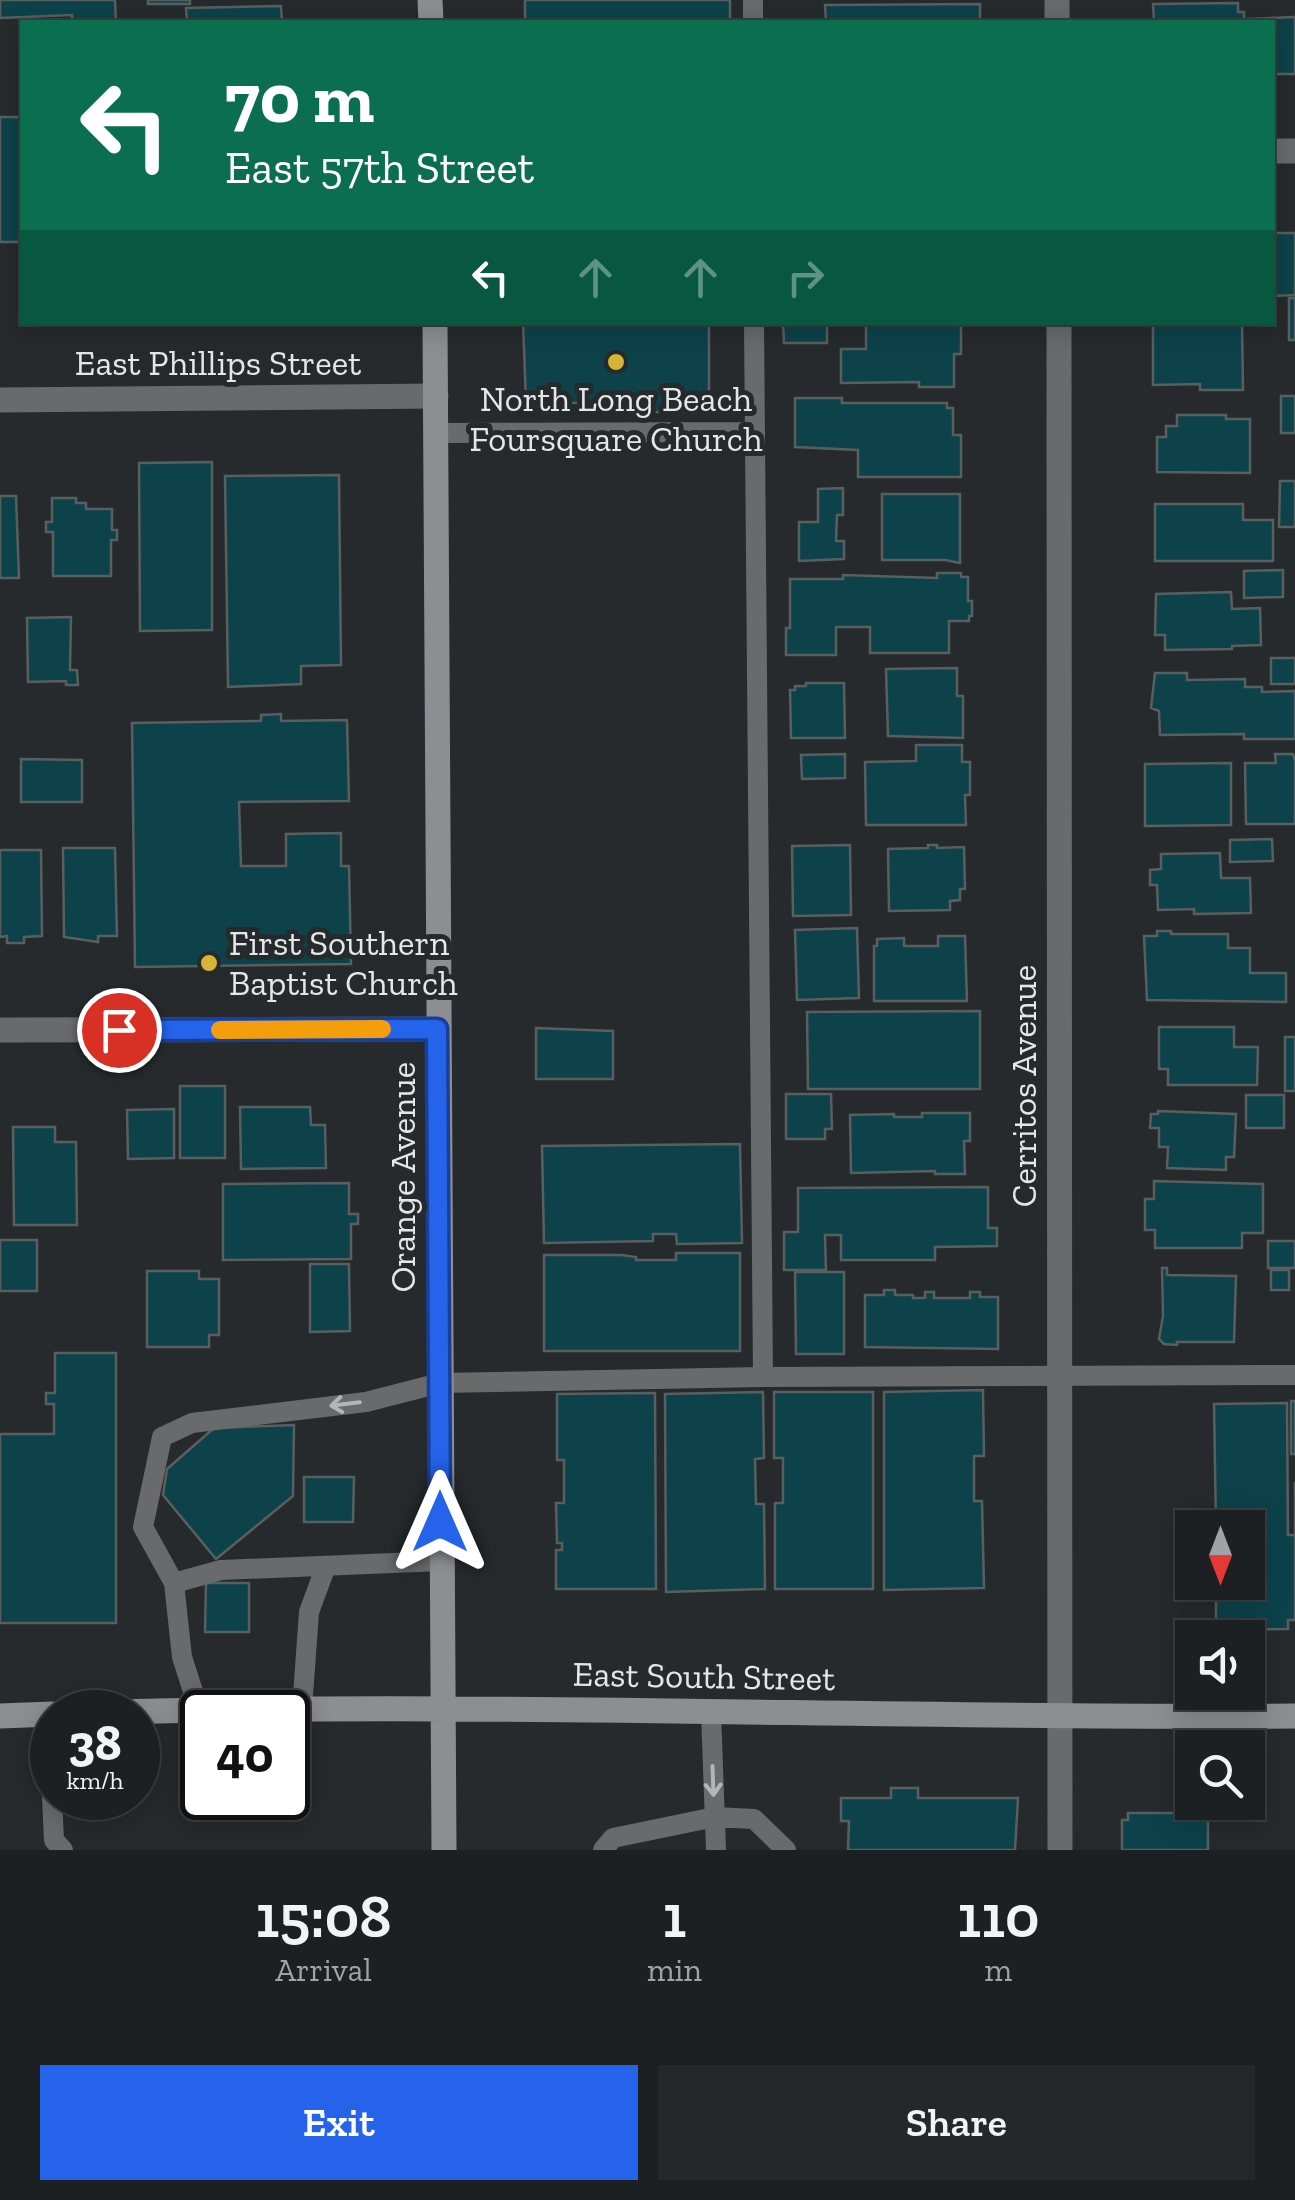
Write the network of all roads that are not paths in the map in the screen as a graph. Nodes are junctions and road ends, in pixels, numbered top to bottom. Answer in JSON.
{"nodes":[{"id":1,"x":435,"y":325,"type":"edge"},
{"id":2,"x":754,"y":325,"type":"edge"},
{"id":3,"x":1059,"y":325,"type":"edge"},
{"id":4,"x":436,"y":396,"type":"junction"},
{"id":5,"x":0,"y":400,"type":"edge"},
{"id":6,"x":754,"y":432,"type":"junction"},
{"id":7,"x":436,"y":434,"type":"junction"},
{"id":8,"x":437,"y":1029,"type":"junction"},
{"id":9,"x":0,"y":1030,"type":"edge"},
{"id":10,"x":1295,"y":1375,"type":"edge"},
{"id":11,"x":1059,"y":1376,"type":"junction"},
{"id":12,"x":763,"y":1377,"type":"junction"},
{"id":13,"x":440,"y":1383,"type":"junction"},
{"id":14,"x":441,"y":1561,"type":"junction"},
{"id":15,"x":326,"y":1566,"type":"junction"},
{"id":16,"x":174,"y":1583,"type":"junction"},
{"id":17,"x":193,"y":1690,"type":"edge"},
{"id":18,"x":303,"y":1690,"type":"edge"},
{"id":19,"x":442,"y":1707,"type":"junction"},
{"id":20,"x":310,"y":1708,"type":"edge"},
{"id":21,"x":711,"y":1712,"type":"junction"},
{"id":22,"x":30,"y":1715,"type":"edge"},
{"id":23,"x":0,"y":1716,"type":"edge"},
{"id":24,"x":1295,"y":1716,"type":"edge"},
{"id":25,"x":1059,"y":1717,"type":"junction"},
{"id":26,"x":715,"y":1817,"type":"junction"},
{"id":27,"x":53,"y":1820,"type":"edge"},
{"id":28,"x":63,"y":1850,"type":"edge"},
{"id":29,"x":444,"y":1850,"type":"edge"},
{"id":30,"x":603,"y":1850,"type":"edge"},
{"id":31,"x":716,"y":1850,"type":"edge"},
{"id":32,"x":786,"y":1850,"type":"edge"},
{"id":33,"x":1060,"y":1850,"type":"edge"}],
"edges":[{"from":1,"to":4,"type":"street","name":"Orange Avenue"},
{"from":2,"to":6,"type":"lane"},
{"from":3,"to":11,"type":"street","name":"Cerritos Avenue"},
{"from":4,"to":5,"type":"street","name":"East Phillips Street"},
{"from":4,"to":7,"type":"street","name":"Orange Avenue"},
{"from":6,"to":7,"type":"lane"},
{"from":6,"to":12,"type":"lane"},
{"from":7,"to":8,"type":"street","name":"Orange Avenue"},
{"from":8,"to":9,"type":"street"},
{"from":8,"to":13,"type":"street","name":"Orange Avenue"},
{"from":10,"to":11,"type":"lane"},
{"from":11,"to":12,"type":"lane"},
{"from":11,"to":25,"type":"street","name":"Cerritos Avenue"},
{"from":12,"to":13,"type":"lane"},
{"from":13,"to":14,"type":"street","name":"Orange Avenue"},
{"from":13,"to":16,"type":"lane","one_way":true},
{"from":14,"to":15,"type":"lane"},
{"from":14,"to":19,"type":"street","name":"Orange Avenue"},
{"from":15,"to":16,"type":"lane"},
{"from":15,"to":18,"type":"lane"},
{"from":16,"to":17,"type":"lane"},
{"from":19,"to":20,"type":"street","name":"East South Street"},
{"from":19,"to":21,"type":"street","name":"East South Street"},
{"from":19,"to":29,"type":"street","name":"Orange Avenue"},
{"from":21,"to":25,"type":"street","name":"East South Street"},
{"from":21,"to":26,"type":"lane","one_way":true},
{"from":22,"to":23,"type":"street"},
{"from":24,"to":25,"type":"street","name":"East South Street"},
{"from":25,"to":33,"type":"street","name":"Cerritos Avenue"},
{"from":26,"to":30,"type":"lane"},
{"from":26,"to":31,"type":"lane"},
{"from":26,"to":32,"type":"lane"},
{"from":27,"to":28,"type":"lane"}]}
